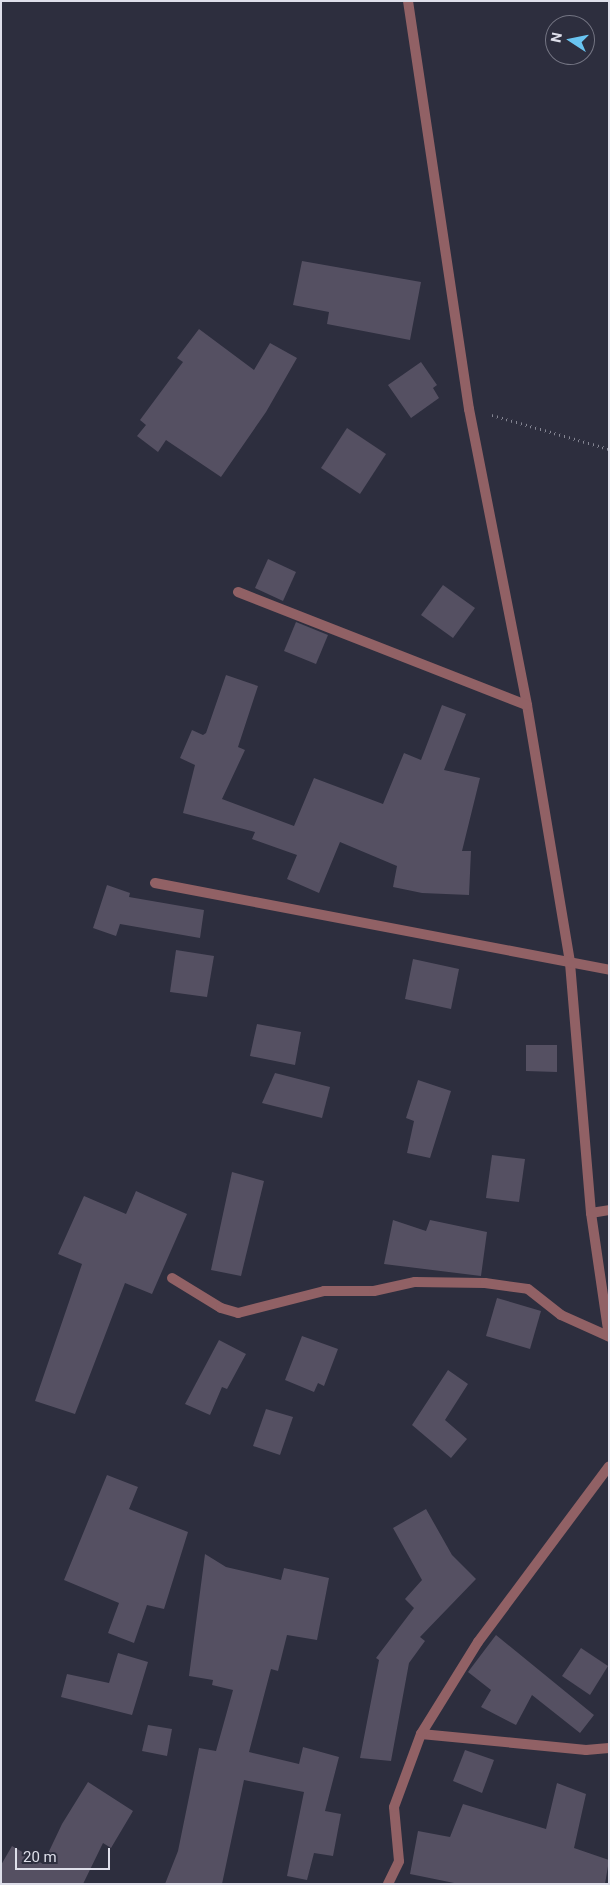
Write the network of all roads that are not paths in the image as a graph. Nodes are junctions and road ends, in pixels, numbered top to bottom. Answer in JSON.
{"nodes":[{"id":1,"x":408,"y":1,"type":"edge"},
{"id":2,"x":238,"y":592,"type":"dead end"},
{"id":3,"x":527,"y":705,"type":"junction"},
{"id":4,"x":155,"y":882,"type":"dead end"},
{"id":5,"x":570,"y":963,"type":"junction"},
{"id":6,"x":609,"y":970,"type":"edge"},
{"id":7,"x":609,"y":1210,"type":"edge"},
{"id":8,"x":591,"y":1213,"type":"junction"},
{"id":9,"x":172,"y":1278,"type":"dead end"},
{"id":10,"x":606,"y":1302,"type":"edge"},
{"id":11,"x":609,"y":1336,"type":"edge"},
{"id":12,"x":609,"y":1466,"type":"edge"},
{"id":13,"x":421,"y":1734,"type":"junction"},
{"id":14,"x":609,"y":1748,"type":"edge"},
{"id":15,"x":388,"y":1884,"type":"edge"}],
"edges":[{"from":1,"to":3,"type":"street"},
{"from":2,"to":3,"type":"street"},
{"from":3,"to":5,"type":"street"},
{"from":4,"to":5,"type":"street"},
{"from":5,"to":6,"type":"street"},
{"from":5,"to":8,"type":"street"},
{"from":7,"to":8,"type":"street"},
{"from":8,"to":10,"type":"street"},
{"from":9,"to":11,"type":"street"},
{"from":10,"to":11,"type":"street"},
{"from":12,"to":13,"type":"street"},
{"from":13,"to":14,"type":"street"},
{"from":13,"to":15,"type":"street"}]}
